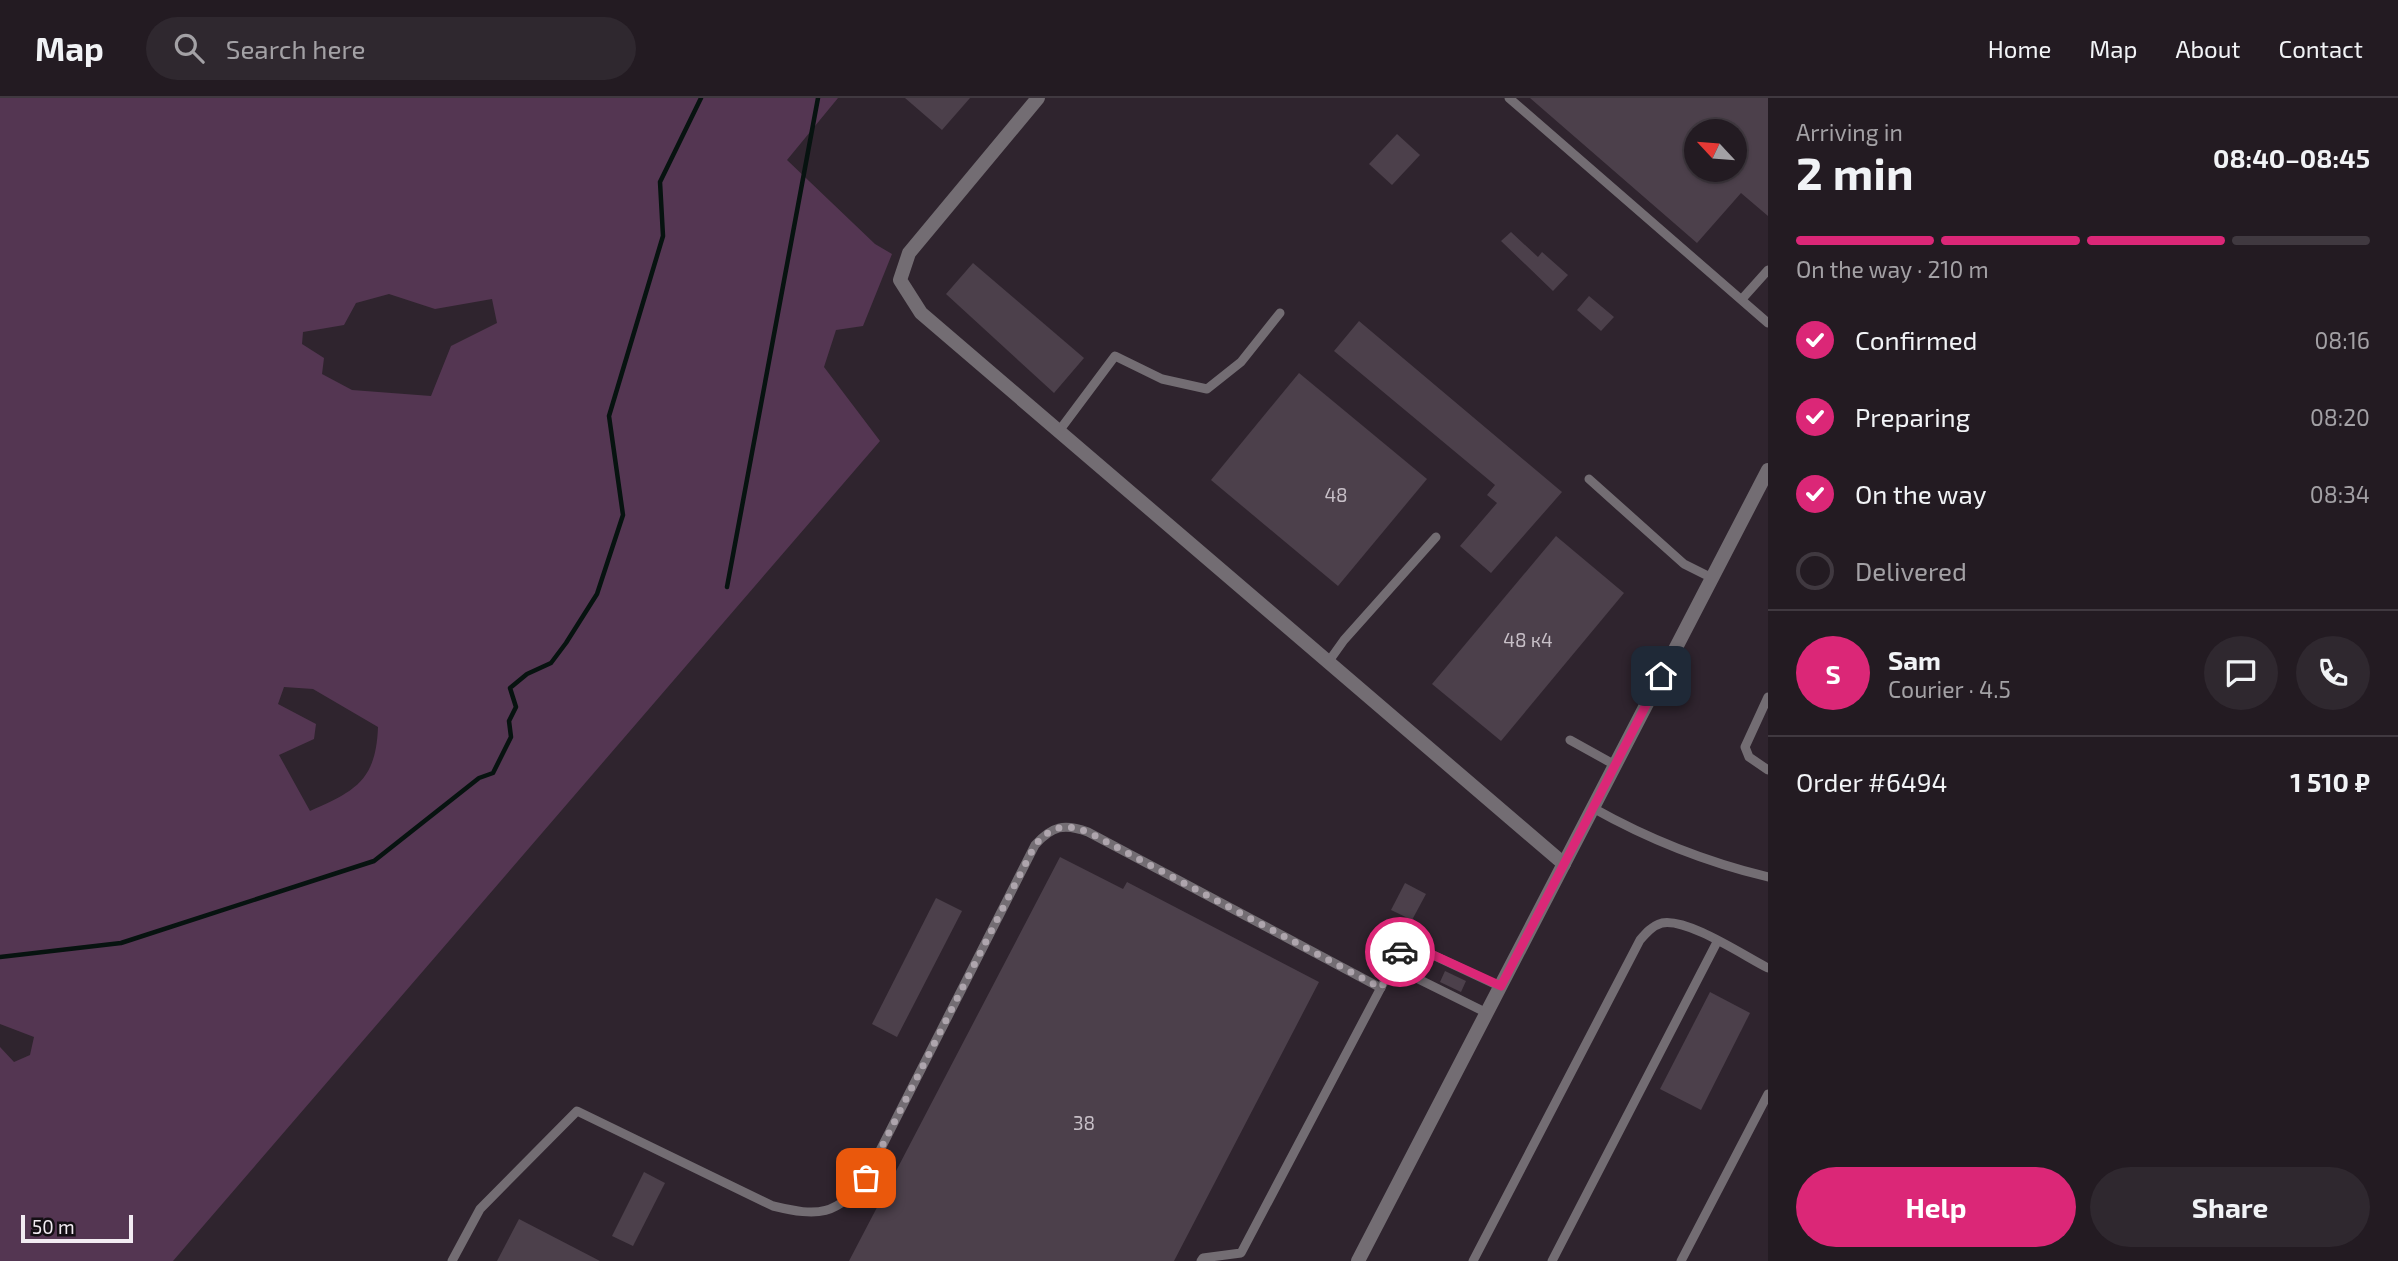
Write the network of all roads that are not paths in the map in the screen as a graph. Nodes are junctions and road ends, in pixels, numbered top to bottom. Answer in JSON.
{"nodes":[{"id":1,"x":1038,"y":98,"type":"edge"},
{"id":2,"x":1509,"y":98,"type":"edge"},
{"id":3,"x":1768,"y":270,"type":"edge"},
{"id":4,"x":1742,"y":299,"type":"junction"},
{"id":5,"x":1280,"y":313,"type":"dead end"},
{"id":6,"x":1768,"y":323,"type":"edge"},
{"id":7,"x":1059,"y":431,"type":"junction"},
{"id":8,"x":1768,"y":470,"type":"edge"},
{"id":9,"x":1589,"y":479,"type":"dead end"},
{"id":10,"x":1436,"y":537,"type":"dead end"},
{"id":11,"x":1712,"y":578,"type":"junction"},
{"id":12,"x":1329,"y":662,"type":"junction"},
{"id":13,"x":1768,"y":697,"type":"edge"},
{"id":14,"x":1570,"y":740,"type":"dead end"},
{"id":15,"x":1615,"y":765,"type":"junction"},
{"id":16,"x":1768,"y":770,"type":"edge"},
{"id":17,"x":1593,"y":808,"type":"junction"},
{"id":18,"x":1564,"y":864,"type":"junction"},
{"id":19,"x":1768,"y":877,"type":"edge"},
{"id":20,"x":1717,"y":942,"type":"junction"},
{"id":21,"x":1392,"y":966,"type":"junction"},
{"id":22,"x":1768,"y":968,"type":"edge"},
{"id":23,"x":1501,"y":986,"type":"junction"},
{"id":24,"x":1381,"y":988,"type":"junction"},
{"id":25,"x":1487,"y":1013,"type":"junction"},
{"id":26,"x":1768,"y":1094,"type":"edge"},
{"id":27,"x":452,"y":1261,"type":"edge"},
{"id":28,"x":1201,"y":1261,"type":"edge"},
{"id":29,"x":1358,"y":1261,"type":"edge"},
{"id":30,"x":1473,"y":1261,"type":"edge"},
{"id":31,"x":1552,"y":1261,"type":"edge"},
{"id":32,"x":1681,"y":1261,"type":"edge"}],
"edges":[{"from":1,"to":7,"type":"street"},
{"from":2,"to":4,"type":"lane"},
{"from":3,"to":4,"type":"lane"},
{"from":4,"to":6,"type":"lane"},
{"from":5,"to":7,"type":"lane"},
{"from":7,"to":12,"type":"street"},
{"from":8,"to":11,"type":"street"},
{"from":9,"to":11,"type":"lane"},
{"from":10,"to":12,"type":"lane"},
{"from":11,"to":15,"type":"street"},
{"from":12,"to":18,"type":"street"},
{"from":13,"to":16,"type":"lane"},
{"from":14,"to":15,"type":"lane"},
{"from":15,"to":17,"type":"street"},
{"from":17,"to":18,"type":"street"},
{"from":17,"to":19,"type":"lane"},
{"from":18,"to":23,"type":"street"},
{"from":20,"to":22,"type":"lane"},
{"from":20,"to":30,"type":"lane"},
{"from":20,"to":31,"type":"lane"},
{"from":21,"to":23,"type":"lane"},
{"from":21,"to":24,"type":"lane"},
{"from":21,"to":25,"type":"lane"},
{"from":23,"to":25,"type":"street"},
{"from":24,"to":27,"type":"lane"},
{"from":24,"to":28,"type":"lane"},
{"from":25,"to":29,"type":"street"},
{"from":26,"to":32,"type":"lane"}]}
